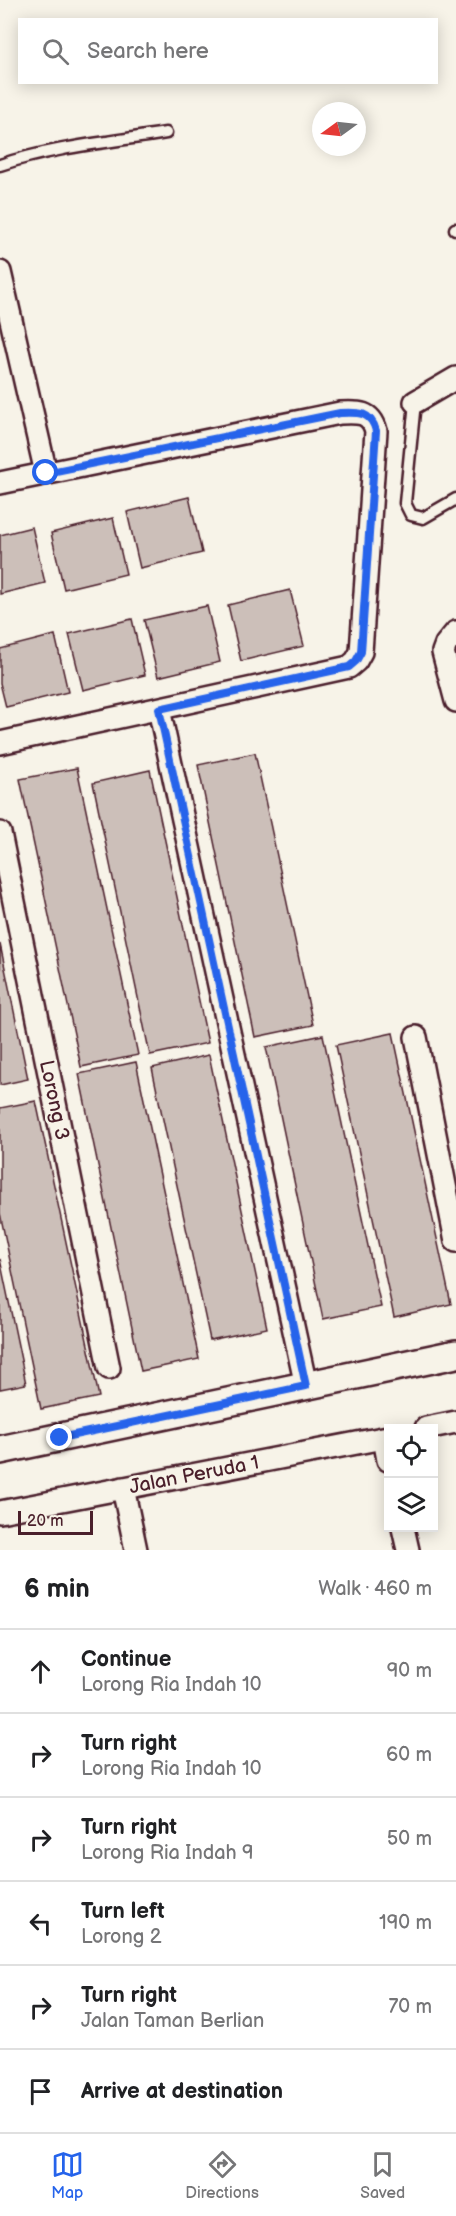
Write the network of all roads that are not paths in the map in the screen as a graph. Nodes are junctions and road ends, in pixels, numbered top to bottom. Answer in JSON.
{"nodes":[{"id":1,"x":166,"y":133,"type":"dead end"},
{"id":2,"x":0,"y":165,"type":"edge"},
{"id":3,"x":0,"y":272,"type":"edge"},
{"id":4,"x":456,"y":378,"type":"edge"},
{"id":5,"x":415,"y":402,"type":"joint"},
{"id":6,"x":46,"y":473,"type":"junction"},
{"id":7,"x":0,"y":483,"type":"edge"},
{"id":8,"x":456,"y":499,"type":"edge"},
{"id":9,"x":456,"y":632,"type":"edge"},
{"id":10,"x":456,"y":701,"type":"edge"},
{"id":11,"x":159,"y":709,"type":"junction"},
{"id":12,"x":0,"y":743,"type":"edge"},
{"id":13,"x":0,"y":833,"type":"edge"},
{"id":14,"x":416,"y":1037,"type":"dead end"},
{"id":15,"x":456,"y":1241,"type":"edge"},
{"id":16,"x":456,"y":1354,"type":"edge"},
{"id":17,"x":109,"y":1368,"type":"dead end"},
{"id":18,"x":306,"y":1386,"type":"junction"},
{"id":19,"x":456,"y":1422,"type":"edge"},
{"id":20,"x":438,"y":1426,"type":"edge"},
{"id":21,"x":384,"y":1437,"type":"edge"},
{"id":22,"x":0,"y":1450,"type":"edge"},
{"id":23,"x":123,"y":1488,"type":"junction"},
{"id":24,"x":0,"y":1512,"type":"edge"},
{"id":25,"x":404,"y":1532,"type":"edge"},
{"id":26,"x":136,"y":1550,"type":"edge"},
{"id":27,"x":408,"y":1550,"type":"edge"}],
"edges":[{"from":1,"to":2,"type":"lane"},
{"from":3,"to":6,"type":"street"},
{"from":4,"to":5,"type":"street"},
{"from":5,"to":8,"type":"lane"},
{"from":6,"to":7,"type":"street"},
{"from":6,"to":11,"type":"street"},
{"from":9,"to":10,"type":"street"},
{"from":11,"to":12,"type":"street"},
{"from":11,"to":18,"type":"street"},
{"from":13,"to":17,"type":"street","name":"Lorong 3"},
{"from":14,"to":15,"type":"street"},
{"from":16,"to":18,"type":"street"},
{"from":18,"to":22,"type":"street"},
{"from":19,"to":20,"type":"street"},
{"from":21,"to":23,"type":"street","name":"Jalan Peruda 1"},
{"from":23,"to":24,"type":"street","name":"Jalan Peruda 1"},
{"from":23,"to":26,"type":"street"},
{"from":25,"to":27,"type":"street"}]}
